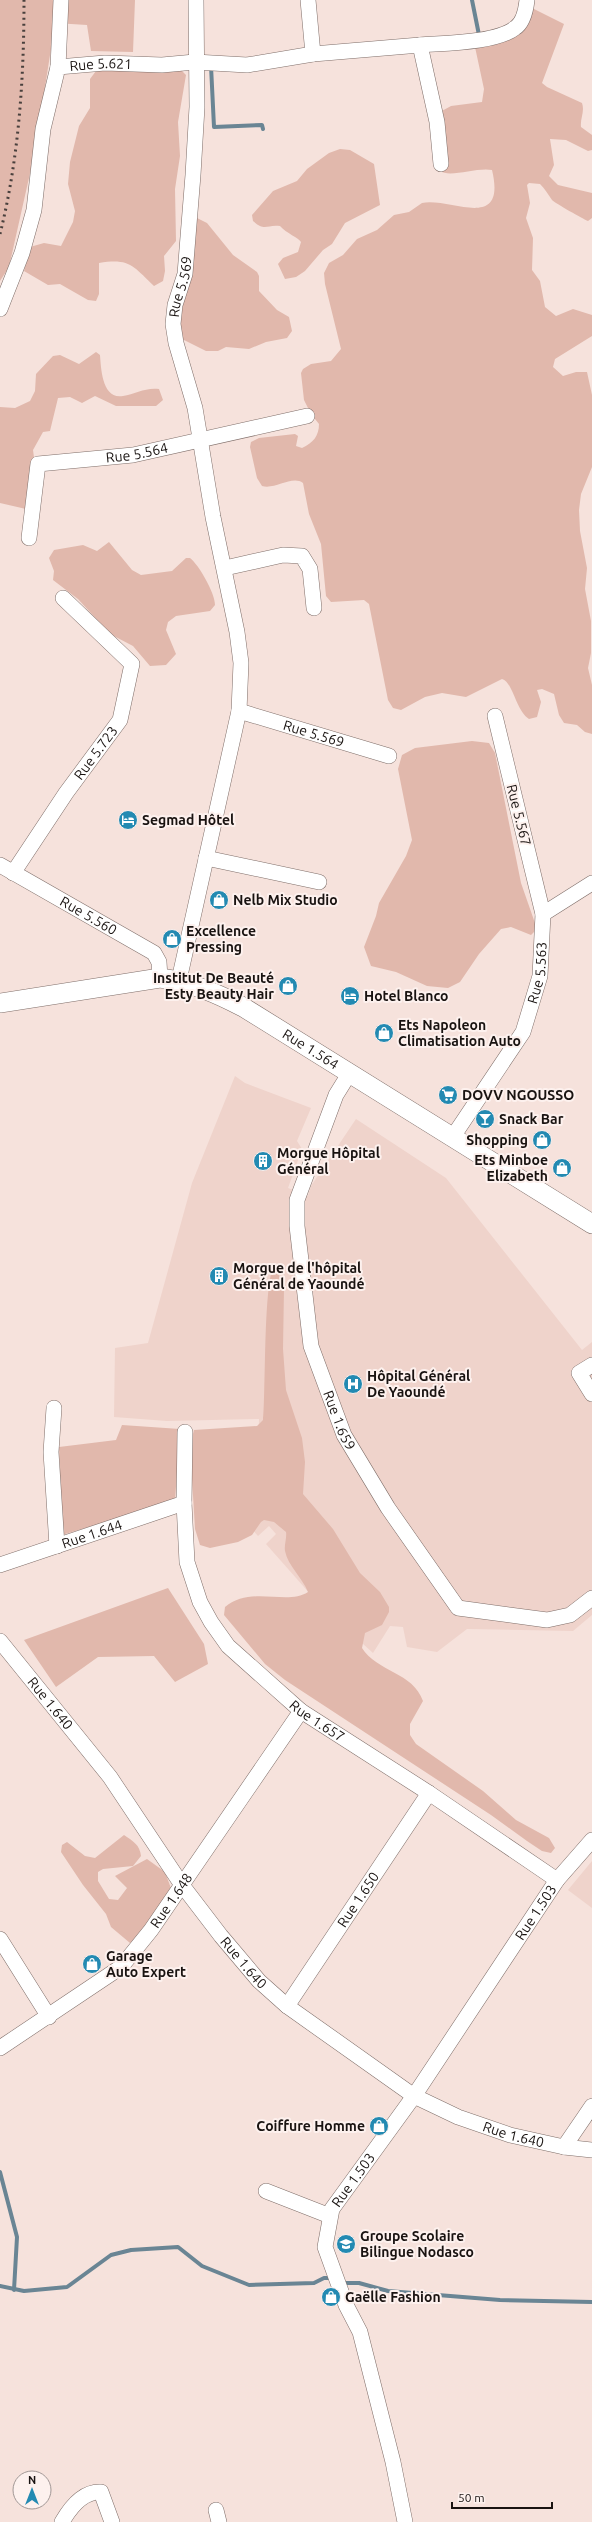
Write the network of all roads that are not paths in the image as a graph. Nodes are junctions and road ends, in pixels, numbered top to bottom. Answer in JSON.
{"nodes":[{"id":1,"x":61,"y":0,"type":"edge"},
{"id":2,"x":196,"y":0,"type":"edge"},
{"id":3,"x":308,"y":0,"type":"edge"},
{"id":4,"x":527,"y":0,"type":"edge"},
{"id":5,"x":420,"y":45,"type":"junction"},
{"id":6,"x":313,"y":54,"type":"junction"},
{"id":7,"x":195,"y":62,"type":"junction"},
{"id":8,"x":58,"y":67,"type":"junction"},
{"id":9,"x":441,"y":164,"type":"dead end"},
{"id":10,"x":0,"y":309,"type":"edge"},
{"id":11,"x":306,"y":416,"type":"dead end"},
{"id":12,"x":200,"y":441,"type":"junction"},
{"id":13,"x":28,"y":538,"type":"dead end"},
{"id":14,"x":225,"y":568,"type":"junction"},
{"id":15,"x":63,"y":598,"type":"dead end"},
{"id":16,"x":314,"y":608,"type":"dead end"},
{"id":17,"x":239,"y":711,"type":"junction"},
{"id":18,"x":495,"y":716,"type":"dead end"},
{"id":19,"x":389,"y":756,"type":"dead end"},
{"id":20,"x":206,"y":858,"type":"junction"},
{"id":21,"x":0,"y":865,"type":"edge"},
{"id":22,"x":13,"y":873,"type":"junction"},
{"id":23,"x":319,"y":882,"type":"dead end"},
{"id":24,"x":592,"y":883,"type":"edge"},
{"id":25,"x":544,"y":914,"type":"junction"},
{"id":26,"x":160,"y":978,"type":"junction"},
{"id":27,"x":179,"y":980,"type":"junction"},
{"id":28,"x":0,"y":1003,"type":"edge"},
{"id":29,"x":349,"y":1074,"type":"junction"},
{"id":30,"x":452,"y":1138,"type":"junction"},
{"id":31,"x":592,"y":1224,"type":"edge"},
{"id":32,"x":592,"y":1365,"type":"edge"},
{"id":33,"x":592,"y":1394,"type":"edge"},
{"id":34,"x":54,"y":1408,"type":"dead end"},
{"id":35,"x":185,"y":1432,"type":"dead end"},
{"id":36,"x":184,"y":1503,"type":"junction"},
{"id":37,"x":57,"y":1546,"type":"junction"},
{"id":38,"x":0,"y":1565,"type":"edge"},
{"id":39,"x":592,"y":1598,"type":"edge"},
{"id":40,"x":0,"y":1641,"type":"edge"},
{"id":41,"x":301,"y":1711,"type":"junction"},
{"id":42,"x":429,"y":1793,"type":"junction"},
{"id":43,"x":592,"y":1840,"type":"edge"},
{"id":44,"x":557,"y":1880,"type":"junction"},
{"id":45,"x":182,"y":1885,"type":"junction"},
{"id":46,"x":0,"y":1939,"type":"edge"},
{"id":47,"x":287,"y":2006,"type":"junction"},
{"id":48,"x":49,"y":2017,"type":"junction"},
{"id":49,"x":0,"y":2048,"type":"edge"},
{"id":50,"x":414,"y":2096,"type":"junction"},
{"id":51,"x":592,"y":2106,"type":"edge"},
{"id":52,"x":564,"y":2147,"type":"junction"},
{"id":53,"x":592,"y":2150,"type":"edge"},
{"id":54,"x":266,"y":2191,"type":"dead end"},
{"id":55,"x":330,"y":2216,"type":"junction"},
{"id":56,"x":62,"y":2522,"type":"edge"},
{"id":57,"x":112,"y":2522,"type":"edge"},
{"id":58,"x":405,"y":2522,"type":"edge"}],
"edges":[{"from":1,"to":8,"type":"street"},
{"from":2,"to":7,"type":"street","name":"Rue 5.569"},
{"from":3,"to":6,"type":"street"},
{"from":4,"to":5,"type":"street"},
{"from":5,"to":6,"type":"street"},
{"from":5,"to":9,"type":"street"},
{"from":6,"to":7,"type":"street","name":"Rue 5.621"},
{"from":7,"to":8,"type":"street","name":"Rue 5.621"},
{"from":7,"to":12,"type":"street","name":"Rue 5.569"},
{"from":8,"to":10,"type":"street","name":"Rue 5.621"},
{"from":11,"to":12,"type":"street","name":"Rue 5.564"},
{"from":12,"to":13,"type":"street","name":"Rue 5.564"},
{"from":12,"to":14,"type":"street","name":"Rue 5.569"},
{"from":14,"to":16,"type":"street"},
{"from":14,"to":17,"type":"street","name":"Rue 5.569"},
{"from":15,"to":22,"type":"street","name":"Rue 5.723"},
{"from":17,"to":19,"type":"street","name":"Rue 5.569"},
{"from":17,"to":20,"type":"street","name":"Rue 5.569"},
{"from":18,"to":25,"type":"street","name":"Rue 5.567"},
{"from":20,"to":23,"type":"street"},
{"from":20,"to":27,"type":"street","name":"Rue 5.569"},
{"from":21,"to":22,"type":"street","name":"Rue 5.560"},
{"from":22,"to":26,"type":"street","name":"Rue 5.560"},
{"from":24,"to":25,"type":"street"},
{"from":25,"to":30,"type":"street","name":"Rue 5.563"},
{"from":26,"to":27,"type":"main road","name":"Rue 1.564"},
{"from":26,"to":28,"type":"main road","name":"Rue 1.564"},
{"from":27,"to":29,"type":"main road","name":"Rue 1.564"},
{"from":29,"to":30,"type":"main road","name":"Rue 1.564"},
{"from":29,"to":39,"type":"street","name":"Rue 1.659"},
{"from":30,"to":31,"type":"main road","name":"Rue 1.564"},
{"from":32,"to":33,"type":"street"},
{"from":34,"to":37,"type":"street"},
{"from":35,"to":36,"type":"street","name":"Rue 1.657"},
{"from":36,"to":37,"type":"street","name":"Rue 1.644"},
{"from":36,"to":41,"type":"street","name":"Rue 1.657"},
{"from":37,"to":38,"type":"street","name":"Rue 1.644"},
{"from":40,"to":45,"type":"street","name":"Rue 1.640"},
{"from":41,"to":42,"type":"street","name":"Rue 1.657"},
{"from":41,"to":45,"type":"street","name":"Rue 1.648"},
{"from":42,"to":44,"type":"street","name":"Rue 1.657"},
{"from":42,"to":47,"type":"street","name":"Rue 1.650"},
{"from":43,"to":44,"type":"street"},
{"from":44,"to":50,"type":"street","name":"Rue 1.503"},
{"from":45,"to":47,"type":"street","name":"Rue 1.640"},
{"from":45,"to":48,"type":"street","name":"Rue 1.648"},
{"from":46,"to":48,"type":"street"},
{"from":47,"to":50,"type":"street","name":"Rue 1.640"},
{"from":48,"to":49,"type":"street","name":"Rue 1.648"},
{"from":50,"to":52,"type":"street","name":"Rue 1.640"},
{"from":50,"to":55,"type":"street","name":"Rue 1.503"},
{"from":51,"to":52,"type":"street"},
{"from":52,"to":53,"type":"street","name":"Rue 1.640"},
{"from":54,"to":55,"type":"street"},
{"from":55,"to":58,"type":"street","name":"Rue 1.503"},
{"from":56,"to":57,"type":"street"}]}
